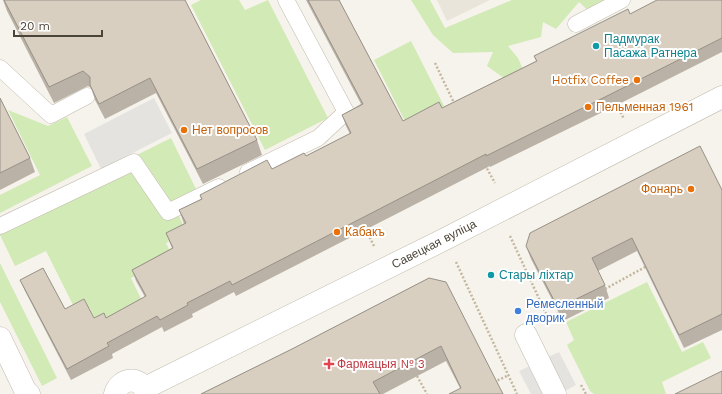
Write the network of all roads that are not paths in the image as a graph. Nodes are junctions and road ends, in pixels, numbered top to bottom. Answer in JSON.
{"nodes":[{"id":1,"x":286,"y":0,"type":"edge"},
{"id":2,"x":622,"y":0,"type":"edge"},
{"id":3,"x":576,"y":24,"type":"dead end"},
{"id":4,"x":0,"y":68,"type":"edge"},
{"id":5,"x":87,"y":96,"type":"dead end"},
{"id":6,"x":722,"y":97,"type":"edge"},
{"id":7,"x":0,"y":226,"type":"edge"},
{"id":8,"x":526,"y":335,"type":"dead end"},
{"id":9,"x":0,"y":338,"type":"edge"},
{"id":10,"x":145,"y":391,"type":"edge"},
{"id":11,"x":29,"y":394,"type":"edge"},
{"id":12,"x":115,"y":394,"type":"edge"},
{"id":13,"x":555,"y":394,"type":"edge"}],
"edges":[{"from":1,"to":7,"type":"lane"},
{"from":2,"to":3,"type":"lane"},
{"from":4,"to":5,"type":"lane"},
{"from":6,"to":10,"type":"street","name":"Савецкая вуліца"},
{"from":8,"to":13,"type":"street"},
{"from":9,"to":11,"type":"street"},
{"from":10,"to":12,"type":"street","name":"Савецкая вуліца"}]}
